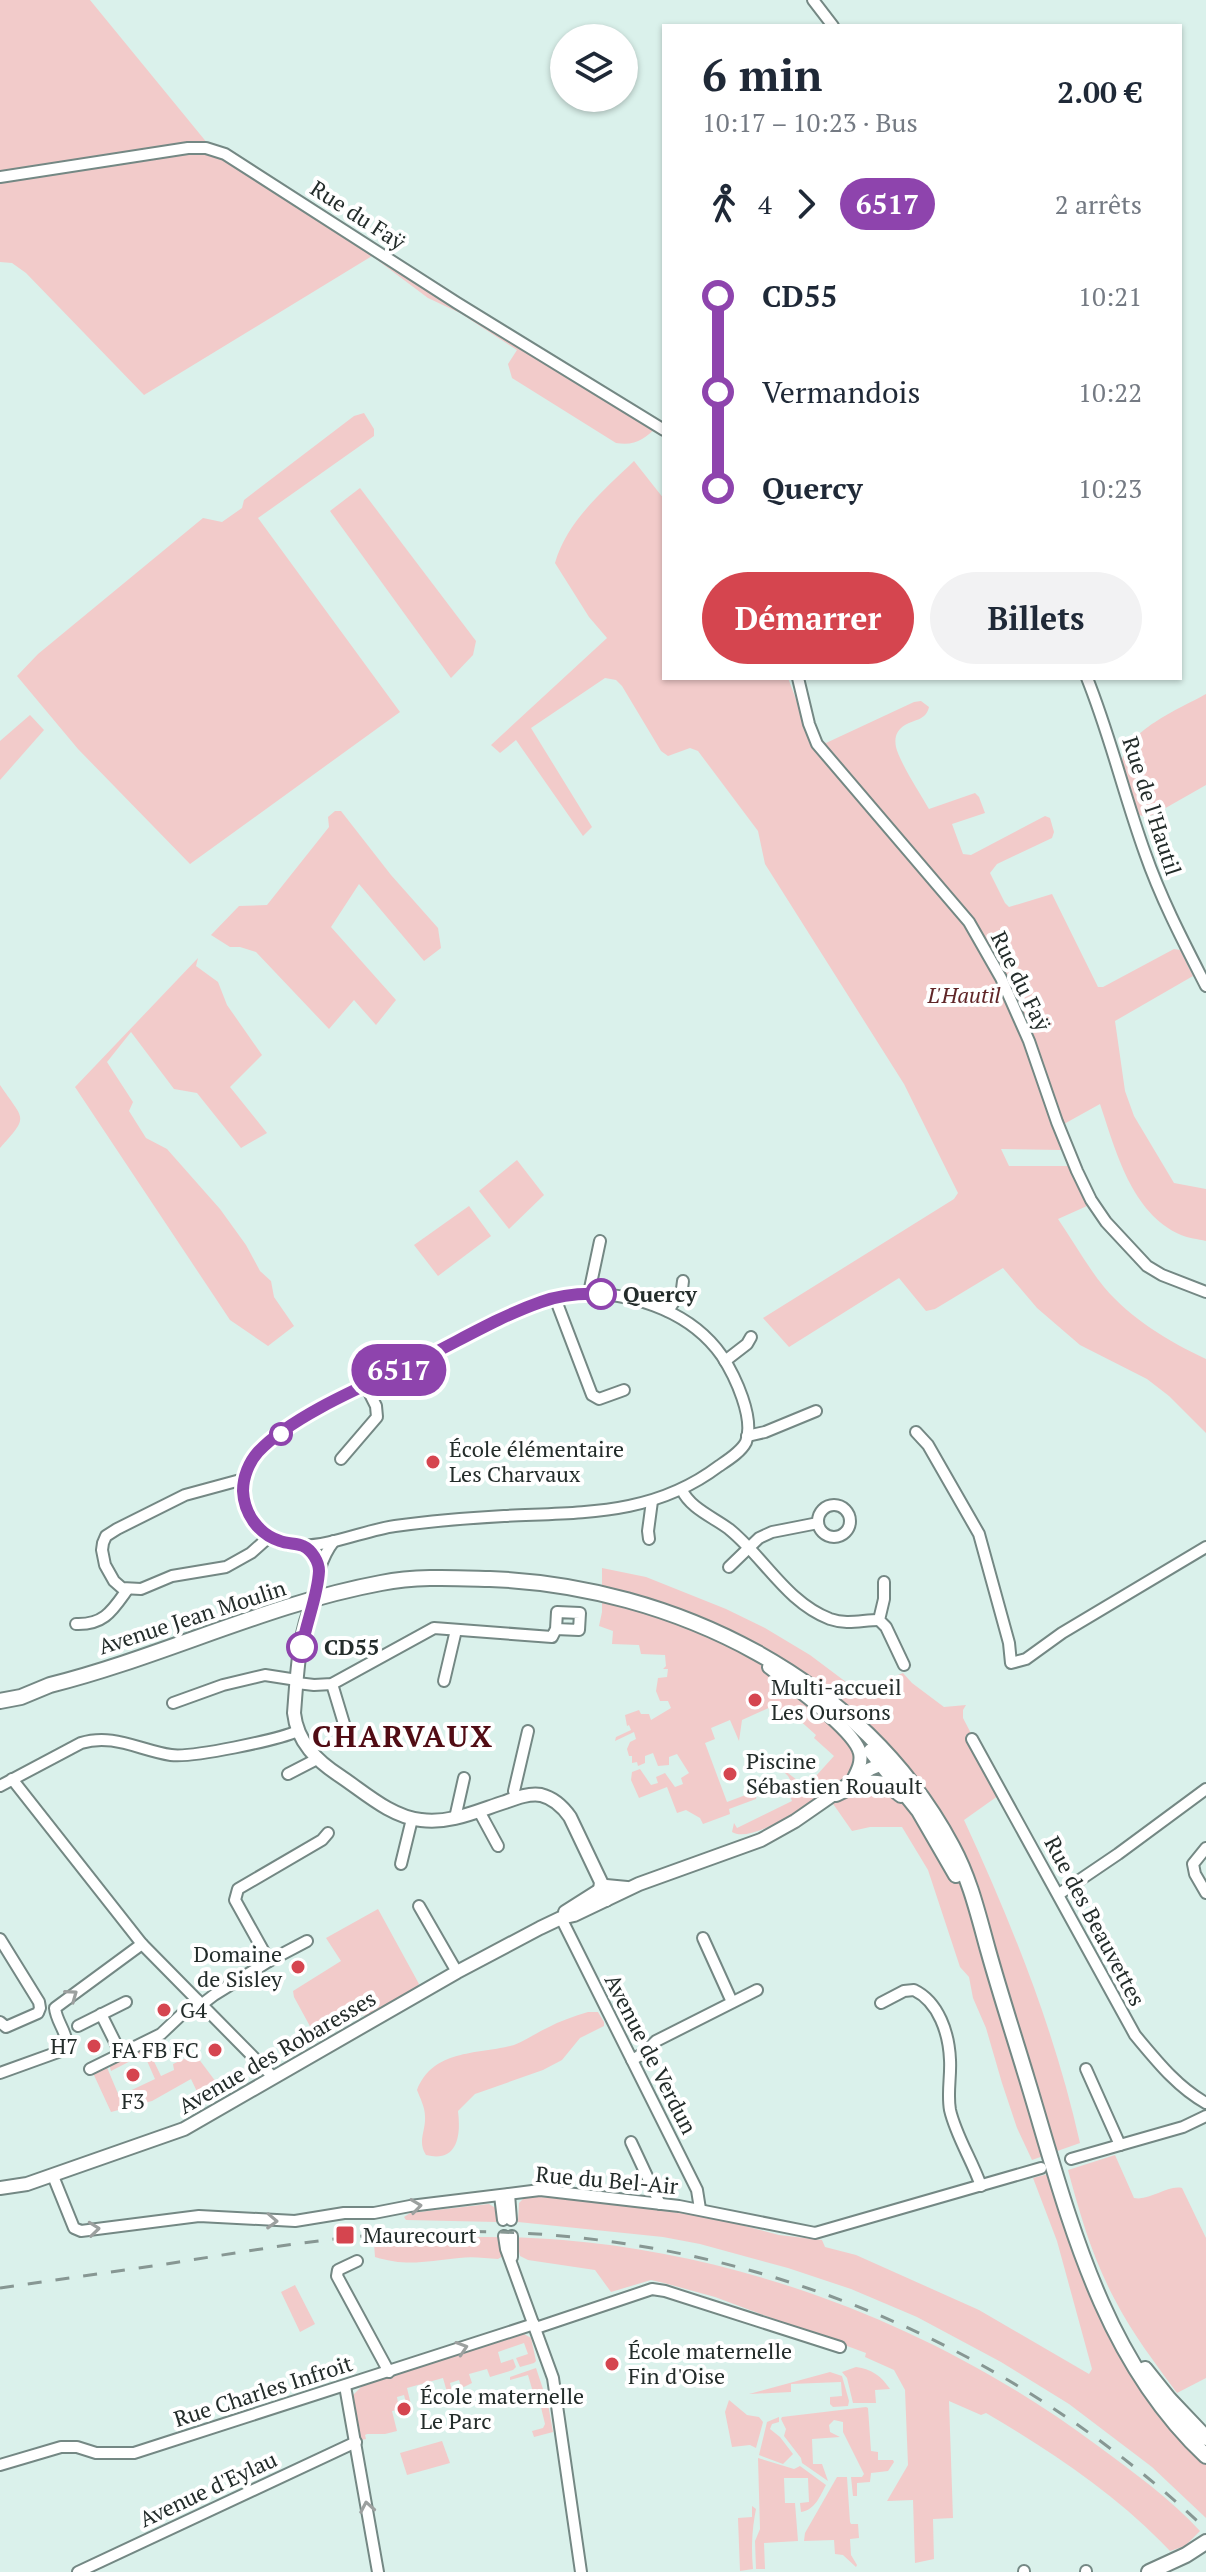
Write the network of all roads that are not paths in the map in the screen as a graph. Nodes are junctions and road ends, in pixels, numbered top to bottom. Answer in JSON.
{"nodes":[{"id":1,"x":813,"y":0,"type":"edge"},
{"id":2,"x":831,"y":24,"type":"edge"},
{"id":3,"x":0,"y":177,"type":"edge"},
{"id":4,"x":662,"y":429,"type":"edge"},
{"id":5,"x":798,"y":680,"type":"edge"},
{"id":6,"x":1088,"y":680,"type":"edge"},
{"id":7,"x":1206,"y":986,"type":"edge"},
{"id":8,"x":600,"y":1241,"type":"dead end"},
{"id":9,"x":683,"y":1281,"type":"dead end"},
{"id":10,"x":1206,"y":1292,"type":"edge"},
{"id":11,"x":589,"y":1293,"type":"junction"},
{"id":12,"x":555,"y":1298,"type":"junction"},
{"id":13,"x":668,"y":1311,"type":"junction"},
{"id":14,"x":751,"y":1337,"type":"dead end"},
{"id":15,"x":725,"y":1361,"type":"junction"},
{"id":16,"x":366,"y":1386,"type":"junction"},
{"id":17,"x":624,"y":1390,"type":"dead end"},
{"id":18,"x":816,"y":1411,"type":"dead end"},
{"id":19,"x":916,"y":1432,"type":"dead end"},
{"id":20,"x":747,"y":1436,"type":"junction"},
{"id":21,"x":341,"y":1459,"type":"dead end"},
{"id":22,"x":244,"y":1479,"type":"junction"},
{"id":23,"x":682,"y":1490,"type":"junction"},
{"id":24,"x":652,"y":1501,"type":"junction"},
{"id":25,"x":818,"y":1523,"type":"dead end"},
{"id":26,"x":269,"y":1537,"type":"junction"},
{"id":27,"x":649,"y":1539,"type":"dead end"},
{"id":28,"x":748,"y":1546,"type":"junction"},
{"id":29,"x":1206,"y":1547,"type":"edge"},
{"id":30,"x":319,"y":1552,"type":"junction"},
{"id":31,"x":729,"y":1567,"type":"dead end"},
{"id":32,"x":486,"y":1579,"type":"junction"},
{"id":33,"x":884,"y":1582,"type":"dead end"},
{"id":34,"x":127,"y":1590,"type":"junction"},
{"id":35,"x":311,"y":1606,"type":"junction"},
{"id":36,"x":879,"y":1620,"type":"junction"},
{"id":37,"x":76,"y":1624,"type":"dead end"},
{"id":38,"x":556,"y":1629,"type":"dead end"},
{"id":39,"x":456,"y":1630,"type":"junction"},
{"id":40,"x":715,"y":1632,"type":"junction"},
{"id":41,"x":904,"y":1665,"type":"dead end"},
{"id":42,"x":769,"y":1667,"type":"junction"},
{"id":43,"x":297,"y":1681,"type":"junction"},
{"id":44,"x":444,"y":1681,"type":"dead end"},
{"id":45,"x":332,"y":1684,"type":"junction"},
{"id":46,"x":0,"y":1701,"type":"edge"},
{"id":47,"x":173,"y":1703,"type":"dead end"},
{"id":48,"x":0,"y":1710,"type":"edge"},
{"id":49,"x":345,"y":1727,"type":"dead end"},
{"id":50,"x":298,"y":1731,"type":"junction"},
{"id":51,"x":528,"y":1731,"type":"dead end"},
{"id":52,"x":972,"y":1739,"type":"dead end"},
{"id":53,"x":317,"y":1759,"type":"junction"},
{"id":54,"x":881,"y":1763,"type":"junction"},
{"id":55,"x":288,"y":1774,"type":"dead end"},
{"id":56,"x":464,"y":1778,"type":"dead end"},
{"id":57,"x":12,"y":1779,"type":"junction"},
{"id":58,"x":851,"y":1781,"type":"junction"},
{"id":59,"x":0,"y":1786,"type":"edge"},
{"id":60,"x":1206,"y":1789,"type":"edge"},
{"id":61,"x":836,"y":1794,"type":"junction"},
{"id":62,"x":516,"y":1798,"type":"junction"},
{"id":63,"x":479,"y":1811,"type":"junction"},
{"id":64,"x":455,"y":1818,"type":"junction"},
{"id":65,"x":412,"y":1819,"type":"junction"},
{"id":66,"x":940,"y":1826,"type":"junction"},
{"id":67,"x":328,"y":1833,"type":"dead end"},
{"id":68,"x":498,"y":1846,"type":"dead end"},
{"id":69,"x":1206,"y":1848,"type":"edge"},
{"id":70,"x":401,"y":1864,"type":"dead end"},
{"id":71,"x":605,"y":1891,"type":"junction"},
{"id":72,"x":1206,"y":1893,"type":"edge"},
{"id":73,"x":1059,"y":1894,"type":"junction"},
{"id":74,"x":968,"y":1900,"type":"junction"},
{"id":75,"x":419,"y":1906,"type":"dead end"},
{"id":76,"x":561,"y":1918,"type":"junction"},
{"id":77,"x":703,"y":1938,"type":"dead end"},
{"id":78,"x":0,"y":1939,"type":"edge"},
{"id":79,"x":307,"y":1941,"type":"dead end"},
{"id":80,"x":142,"y":1944,"type":"junction"},
{"id":81,"x":987,"y":1948,"type":"junction"},
{"id":82,"x":269,"y":1961,"type":"junction"},
{"id":83,"x":457,"y":1972,"type":"junction"},
{"id":84,"x":757,"y":1990,"type":"dead end"},
{"id":85,"x":126,"y":2002,"type":"dead end"},
{"id":86,"x":199,"y":2002,"type":"junction"},
{"id":87,"x":732,"y":2002,"type":"junction"},
{"id":88,"x":881,"y":2003,"type":"dead end"},
{"id":89,"x":101,"y":2014,"type":"junction"},
{"id":90,"x":0,"y":2022,"type":"edge"},
{"id":91,"x":78,"y":2026,"type":"dead end"},
{"id":92,"x":121,"y":2054,"type":"junction"},
{"id":93,"x":632,"y":2060,"type":"junction"},
{"id":94,"x":90,"y":2069,"type":"dead end"},
{"id":95,"x":1086,"y":2069,"type":"dead end"},
{"id":96,"x":0,"y":2073,"type":"edge"},
{"id":97,"x":273,"y":2077,"type":"junction"},
{"id":98,"x":1206,"y":2103,"type":"edge"},
{"id":99,"x":1206,"y":2116,"type":"edge"},
{"id":100,"x":631,"y":2142,"type":"dead end"},
{"id":101,"x":1120,"y":2145,"type":"junction"},
{"id":102,"x":1071,"y":2159,"type":"dead end"},
{"id":103,"x":1041,"y":2168,"type":"dead end"},
{"id":104,"x":53,"y":2176,"type":"junction"},
{"id":105,"x":981,"y":2186,"type":"junction"},
{"id":106,"x":0,"y":2188,"type":"edge"},
{"id":107,"x":504,"y":2195,"type":"junction"},
{"id":108,"x":660,"y":2204,"type":"junction"},
{"id":109,"x":700,"y":2209,"type":"junction"},
{"id":110,"x":507,"y":2220,"type":"dead end"},
{"id":111,"x":508,"y":2236,"type":"dead end"},
{"id":112,"x":357,"y":2261,"type":"dead end"},
{"id":113,"x":1103,"y":2307,"type":"junction"},
{"id":114,"x":535,"y":2326,"type":"junction"},
{"id":115,"x":840,"y":2347,"type":"dead end"},
{"id":116,"x":389,"y":2372,"type":"junction"},
{"id":117,"x":345,"y":2386,"type":"junction"},
{"id":118,"x":1206,"y":2438,"type":"edge"},
{"id":119,"x":356,"y":2442,"type":"junction"},
{"id":120,"x":1206,"y":2456,"type":"edge"},
{"id":121,"x":0,"y":2465,"type":"edge"},
{"id":122,"x":1206,"y":2542,"type":"edge"},
{"id":123,"x":78,"y":2572,"type":"edge"},
{"id":124,"x":378,"y":2572,"type":"edge"},
{"id":125,"x":581,"y":2572,"type":"edge"},
{"id":126,"x":1149,"y":2572,"type":"edge"}],
"edges":[{"from":1,"to":2,"type":"street"},
{"from":3,"to":4,"type":"street","name":"Rue du Faÿ"},
{"from":5,"to":10,"type":"street","name":"Rue du Faÿ"},
{"from":6,"to":7,"type":"street","name":"Rue de l'Hautil"},
{"from":8,"to":11,"type":"street"},
{"from":9,"to":13,"type":"street"},
{"from":11,"to":12,"type":"street"},
{"from":11,"to":13,"type":"street"},
{"from":12,"to":16,"type":"street"},
{"from":12,"to":17,"type":"street"},
{"from":13,"to":15,"type":"street"},
{"from":14,"to":15,"type":"street"},
{"from":15,"to":20,"type":"street"},
{"from":16,"to":21,"type":"street"},
{"from":16,"to":22,"type":"street"},
{"from":18,"to":20,"type":"street"},
{"from":19,"to":29,"type":"street"},
{"from":20,"to":23,"type":"street"},
{"from":22,"to":26,"type":"street"},
{"from":22,"to":34,"type":"street"},
{"from":23,"to":24,"type":"street"},
{"from":23,"to":28,"type":"street"},
{"from":24,"to":27,"type":"street"},
{"from":24,"to":30,"type":"street"},
{"from":25,"to":28,"type":"street"},
{"from":26,"to":30,"type":"street"},
{"from":26,"to":34,"type":"street"},
{"from":28,"to":31,"type":"street"},
{"from":28,"to":36,"type":"street"},
{"from":30,"to":35,"type":"street"},
{"from":32,"to":35,"type":"main road","name":"Avenue Jean Moulin"},
{"from":32,"to":35,"type":"main road","name":"Avenue Jean Moulin"},
{"from":32,"to":40,"type":"main road"},
{"from":33,"to":36,"type":"street"},
{"from":34,"to":37,"type":"street"},
{"from":35,"to":43,"type":"street"},
{"from":35,"to":46,"type":"main road","name":"Avenue Jean Moulin"},
{"from":35,"to":48,"type":"main road","name":"Avenue Jean Moulin"},
{"from":36,"to":41,"type":"street"},
{"from":38,"to":39,"type":"street"},
{"from":39,"to":44,"type":"street"},
{"from":39,"to":45,"type":"street"},
{"from":40,"to":42,"type":"main road"},
{"from":40,"to":66,"type":"main road"},
{"from":42,"to":54,"type":"main road"},
{"from":42,"to":58,"type":"street"},
{"from":43,"to":45,"type":"street"},
{"from":43,"to":47,"type":"street"},
{"from":43,"to":50,"type":"street"},
{"from":45,"to":49,"type":"street"},
{"from":50,"to":53,"type":"street"},
{"from":50,"to":57,"type":"street"},
{"from":51,"to":62,"type":"street"},
{"from":52,"to":73,"type":"street","name":"Rue des Beauvettes"},
{"from":53,"to":55,"type":"street"},
{"from":53,"to":65,"type":"street"},
{"from":54,"to":58,"type":"street","name":"Avenue des Robaresses"},
{"from":54,"to":66,"type":"street"},
{"from":54,"to":74,"type":"main road"},
{"from":56,"to":64,"type":"street"},
{"from":57,"to":59,"type":"street"},
{"from":57,"to":80,"type":"street"},
{"from":58,"to":61,"type":"street","name":"Avenue des Robaresses"},
{"from":60,"to":73,"type":"street"},
{"from":61,"to":71,"type":"street","name":"Avenue des Robaresses"},
{"from":61,"to":74,"type":"main road"},
{"from":62,"to":63,"type":"street"},
{"from":62,"to":71,"type":"street"},
{"from":63,"to":64,"type":"street"},
{"from":63,"to":68,"type":"street"},
{"from":64,"to":65,"type":"street"},
{"from":65,"to":70,"type":"street"},
{"from":66,"to":81,"type":"main road"},
{"from":67,"to":82,"type":"street"},
{"from":69,"to":72,"type":"street"},
{"from":71,"to":76,"type":"street","name":"Avenue des Robaresses"},
{"from":73,"to":98,"type":"street","name":"Rue des Beauvettes"},
{"from":74,"to":81,"type":"main road"},
{"from":75,"to":83,"type":"street"},
{"from":76,"to":83,"type":"street","name":"Avenue des Robaresses"},
{"from":76,"to":93,"type":"street","name":"Avenue de Verdun"},
{"from":77,"to":87,"type":"street"},
{"from":78,"to":90,"type":"street"},
{"from":79,"to":82,"type":"street"},
{"from":80,"to":86,"type":"street"},
{"from":96,"to":80,"type":"street","one_way":true},
{"from":81,"to":113,"type":"main road"},
{"from":82,"to":86,"type":"street"},
{"from":83,"to":97,"type":"street","name":"Avenue des Robaresses"},
{"from":84,"to":87,"type":"street"},
{"from":85,"to":89,"type":"street"},
{"from":86,"to":92,"type":"street"},
{"from":86,"to":97,"type":"street"},
{"from":87,"to":93,"type":"street"},
{"from":88,"to":105,"type":"street"},
{"from":89,"to":91,"type":"street"},
{"from":89,"to":92,"type":"street"},
{"from":92,"to":94,"type":"street"},
{"from":93,"to":109,"type":"street","name":"Avenue de Verdun"},
{"from":95,"to":101,"type":"street"},
{"from":97,"to":104,"type":"street","name":"Avenue des Robaresses"},
{"from":99,"to":101,"type":"street"},
{"from":100,"to":108,"type":"street"},
{"from":101,"to":102,"type":"street"},
{"from":103,"to":105,"type":"street","name":"Rue du Bel-Air"},
{"from":104,"to":106,"type":"street","name":"Avenue des Robaresses"},
{"from":104,"to":107,"type":"street","name":"Rue du Bel-Air","one_way":true},
{"from":105,"to":109,"type":"street","name":"Rue du Bel-Air"},
{"from":107,"to":108,"type":"street","name":"Rue du Bel-Air"},
{"from":107,"to":110,"type":"street"},
{"from":108,"to":109,"type":"street","name":"Rue du Bel-Air"},
{"from":111,"to":114,"type":"street"},
{"from":112,"to":116,"type":"street"},
{"from":113,"to":118,"type":"main road"},
{"from":113,"to":120,"type":"main road"},
{"from":114,"to":115,"type":"street","name":"Rue Charles Infroit"},
{"from":116,"to":114,"type":"street","name":"Rue Charles Infroit","one_way":true},
{"from":114,"to":125,"type":"street"},
{"from":116,"to":117,"type":"street","name":"Rue Charles Infroit"},
{"from":117,"to":119,"type":"street"},
{"from":117,"to":121,"type":"street","name":"Rue Charles Infroit"},
{"from":119,"to":123,"type":"street","name":"Avenue d'Eylau"},
{"from":124,"to":119,"type":"street","one_way":true},
{"from":122,"to":126,"type":"main road"}]}
